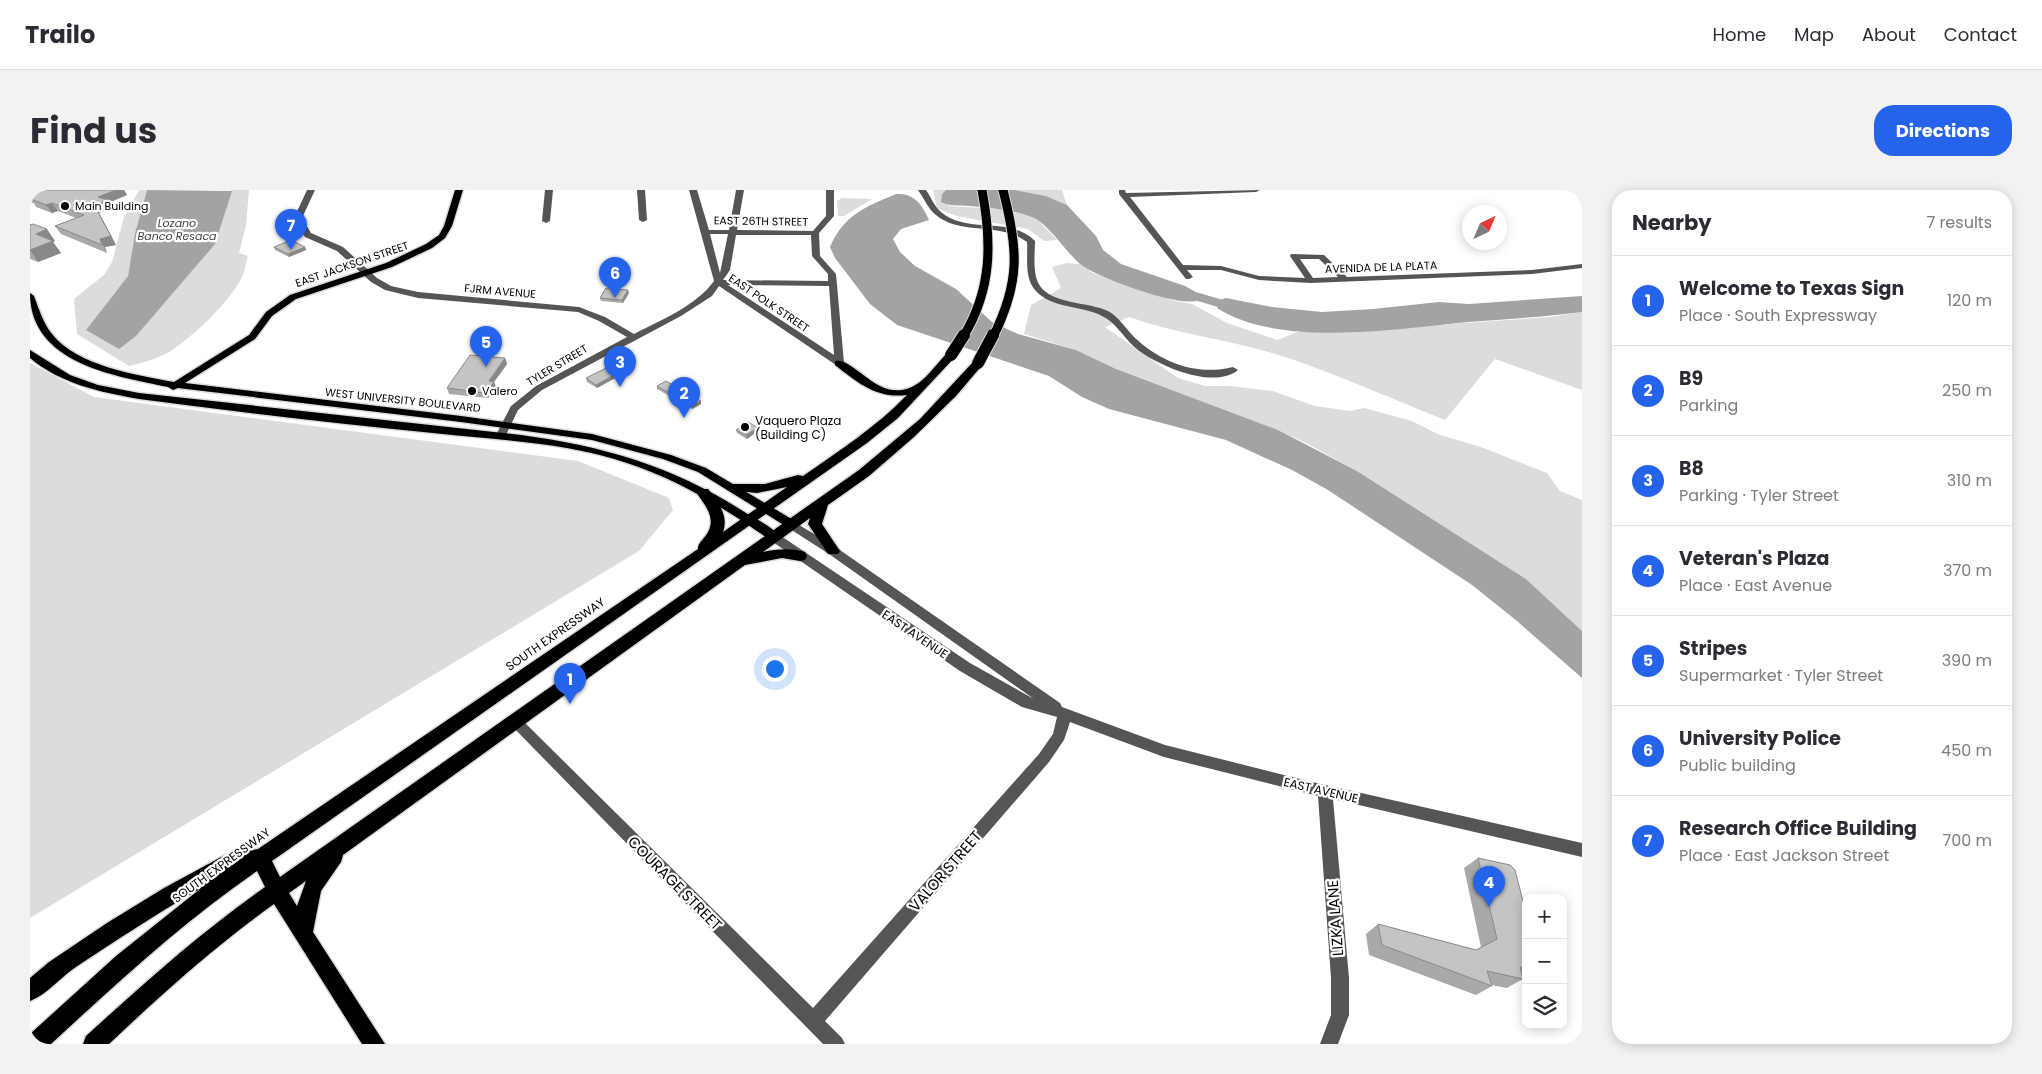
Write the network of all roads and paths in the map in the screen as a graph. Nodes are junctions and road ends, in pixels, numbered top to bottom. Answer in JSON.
{"nodes":[{"id":1,"x":311,"y":190,"type":"edge"},
{"id":2,"x":459,"y":190,"type":"edge"},
{"id":3,"x":549,"y":190,"type":"edge"},
{"id":4,"x":641,"y":190,"type":"edge"},
{"id":5,"x":692,"y":190,"type":"edge"},
{"id":6,"x":740,"y":190,"type":"edge"},
{"id":7,"x":830,"y":190,"type":"edge"},
{"id":8,"x":922,"y":190,"type":"edge"},
{"id":9,"x":982,"y":190,"type":"edge"},
{"id":10,"x":1003,"y":190,"type":"edge"},
{"id":11,"x":1256,"y":190,"type":"edge"},
{"id":12,"x":1123,"y":192,"type":"edge"},
{"id":13,"x":643,"y":220,"type":"dead end"},
{"id":14,"x":546,"y":221,"type":"dead end"},
{"id":15,"x":732,"y":231,"type":"junction"},
{"id":16,"x":706,"y":232,"type":"junction"},
{"id":17,"x":815,"y":233,"type":"junction"},
{"id":18,"x":1582,"y":266,"type":"edge"},
{"id":19,"x":1182,"y":267,"type":"junction"},
{"id":20,"x":366,"y":272,"type":"junction"},
{"id":21,"x":1189,"y":277,"type":"dead end"},
{"id":22,"x":1345,"y":280,"type":"junction"},
{"id":23,"x":1311,"y":281,"type":"junction"},
{"id":24,"x":718,"y":282,"type":"junction"},
{"id":25,"x":833,"y":284,"type":"junction"},
{"id":26,"x":30,"y":296,"type":"edge"},
{"id":27,"x":35,"y":322,"type":"edge"},
{"id":28,"x":633,"y":337,"type":"junction"},
{"id":29,"x":30,"y":353,"type":"edge"},
{"id":30,"x":839,"y":363,"type":"junction"},
{"id":31,"x":1233,"y":370,"type":"dead end"},
{"id":32,"x":175,"y":385,"type":"junction"},
{"id":33,"x":924,"y":386,"type":"junction"},
{"id":34,"x":160,"y":399,"type":"junction"},
{"id":35,"x":507,"y":425,"type":"junction"},
{"id":36,"x":500,"y":437,"type":"junction"},
{"id":37,"x":822,"y":469,"type":"junction"},
{"id":38,"x":732,"y":487,"type":"junction"},
{"id":39,"x":703,"y":492,"type":"junction"},
{"id":40,"x":823,"y":502,"type":"junction"},
{"id":41,"x":765,"y":509,"type":"junction"},
{"id":42,"x":750,"y":520,"type":"junction"},
{"id":43,"x":791,"y":524,"type":"junction"},
{"id":44,"x":774,"y":537,"type":"junction"},
{"id":45,"x":833,"y":551,"type":"junction"},
{"id":46,"x":800,"y":556,"type":"junction"},
{"id":47,"x":740,"y":562,"type":"junction"},
{"id":48,"x":684,"y":566,"type":"junction"},
{"id":49,"x":1065,"y":714,"type":"junction"},
{"id":50,"x":514,"y":721,"type":"junction"},
{"id":51,"x":1326,"y":791,"type":"junction"},
{"id":52,"x":361,"y":829,"type":"junction"},
{"id":53,"x":1582,"y":850,"type":"edge"},
{"id":54,"x":260,"y":857,"type":"junction"},
{"id":55,"x":276,"y":890,"type":"junction"},
{"id":56,"x":303,"y":933,"type":"junction"},
{"id":57,"x":30,"y":990,"type":"edge"},
{"id":58,"x":813,"y":1021,"type":"junction"},
{"id":59,"x":35,"y":1044,"type":"edge"},
{"id":60,"x":94,"y":1044,"type":"edge"},
{"id":61,"x":374,"y":1044,"type":"edge"},
{"id":62,"x":836,"y":1044,"type":"edge"},
{"id":63,"x":1329,"y":1044,"type":"edge"}],
"edges":[{"from":1,"to":20,"type":"street","name":"FJRM AVENUE"},
{"from":2,"to":20,"type":"main road","name":"EAST JACKSON STREET"},
{"from":3,"to":14,"type":"street"},
{"from":4,"to":13,"type":"street"},
{"from":5,"to":16,"type":"street"},
{"from":6,"to":15,"type":"street","name":"EAST POLK STREET"},
{"from":7,"to":17,"type":"street"},
{"from":8,"to":31,"type":"street"},
{"from":9,"to":33,"type":"highway","name":"SOUTH EXPRESSWAY","bridge":true},
{"from":10,"to":40,"type":"highway","bridge":true},
{"from":11,"to":12,"type":"street"},
{"from":12,"to":19,"type":"street"},
{"from":15,"to":16,"type":"street","name":"EAST 26TH STREET"},
{"from":15,"to":17,"type":"street","name":"EAST 26TH STREET"},
{"from":15,"to":24,"type":"street","name":"EAST POLK STREET"},
{"from":16,"to":24,"type":"street"},
{"from":17,"to":25,"type":"street"},
{"from":18,"to":22,"type":"street","name":"AVENIDA DE LA PLATA"},
{"from":19,"to":21,"type":"street"},
{"from":19,"to":23,"type":"street","name":"AVENIDA DE LA PLATA"},
{"from":20,"to":28,"type":"street","name":"FJRM AVENUE"},
{"from":20,"to":32,"type":"main road","name":"EAST JACKSON STREET"},
{"from":22,"to":23,"type":"street","name":"AVENIDA DE LA PLATA"},
{"from":22,"to":23,"type":"street"},
{"from":24,"to":25,"type":"street"},
{"from":24,"to":28,"type":"street","name":"TYLER STREET"},
{"from":24,"to":30,"type":"street","name":"EAST POLK STREET"},
{"from":25,"to":30,"type":"street"},
{"from":26,"to":27,"type":"main road","name":"WEST UNIVERSITY BOULEVARD"},
{"from":27,"to":32,"type":"main road","name":"WEST UNIVERSITY BOULEVARD"},
{"from":28,"to":35,"type":"street","name":"TYLER STREET"},
{"from":29,"to":34,"type":"main road"},
{"from":30,"to":33,"type":"highway"},
{"from":32,"to":34,"type":"main road","name":"EAST JACKSON STREET"},
{"from":32,"to":35,"type":"main road","name":"WEST UNIVERSITY BOULEVARD"},
{"from":33,"to":37,"type":"highway","name":"SOUTH EXPRESSWAY"},
{"from":34,"to":36,"type":"main road"},
{"from":35,"to":36,"type":"street","name":"TYLER STREET"},
{"from":35,"to":38,"type":"main road","name":"WEST UNIVERSITY BOULEVARD"},
{"from":36,"to":39,"type":"main road"},
{"from":37,"to":38,"type":"highway"},
{"from":37,"to":41,"type":"highway","name":"SOUTH EXPRESSWAY"},
{"from":38,"to":41,"type":"main road","name":"WEST UNIVERSITY BOULEVARD"},
{"from":39,"to":42,"type":"main road"},
{"from":39,"to":48,"type":"highway"},
{"from":40,"to":43,"type":"highway"},
{"from":40,"to":45,"type":"highway"},
{"from":41,"to":42,"type":"highway","name":"SOUTH EXPRESSWAY"},
{"from":41,"to":43,"type":"main road","name":"WEST UNIVERSITY BOULEVARD"},
{"from":42,"to":44,"type":"main road"},
{"from":42,"to":48,"type":"highway","name":"SOUTH EXPRESSWAY"},
{"from":43,"to":44,"type":"highway"},
{"from":43,"to":45,"type":"street","name":"EAST AVENUE"},
{"from":44,"to":46,"type":"street","name":"EAST AVENUE"},
{"from":44,"to":47,"type":"highway"},
{"from":45,"to":49,"type":"street","name":"EAST AVENUE"},
{"from":46,"to":47,"type":"highway"},
{"from":46,"to":49,"type":"street","name":"EAST AVENUE"},
{"from":47,"to":50,"type":"highway"},
{"from":48,"to":54,"type":"highway","name":"SOUTH EXPRESSWAY"},
{"from":49,"to":51,"type":"street","name":"EAST AVENUE"},
{"from":49,"to":58,"type":"street","name":"VALOR STREET"},
{"from":50,"to":52,"type":"highway"},
{"from":50,"to":58,"type":"street","name":"COURAGE STREET"},
{"from":51,"to":53,"type":"street","name":"EAST AVENUE"},
{"from":51,"to":63,"type":"street","name":"LIZKA LANE"},
{"from":52,"to":55,"type":"highway"},
{"from":52,"to":56,"type":"highway"},
{"from":54,"to":55,"type":"highway"},
{"from":54,"to":57,"type":"highway"},
{"from":54,"to":59,"type":"highway","name":"SOUTH EXPRESSWAY"},
{"from":55,"to":56,"type":"highway"},
{"from":55,"to":60,"type":"highway"},
{"from":56,"to":61,"type":"highway"},
{"from":58,"to":62,"type":"street","name":"COURAGE STREET"}]}
